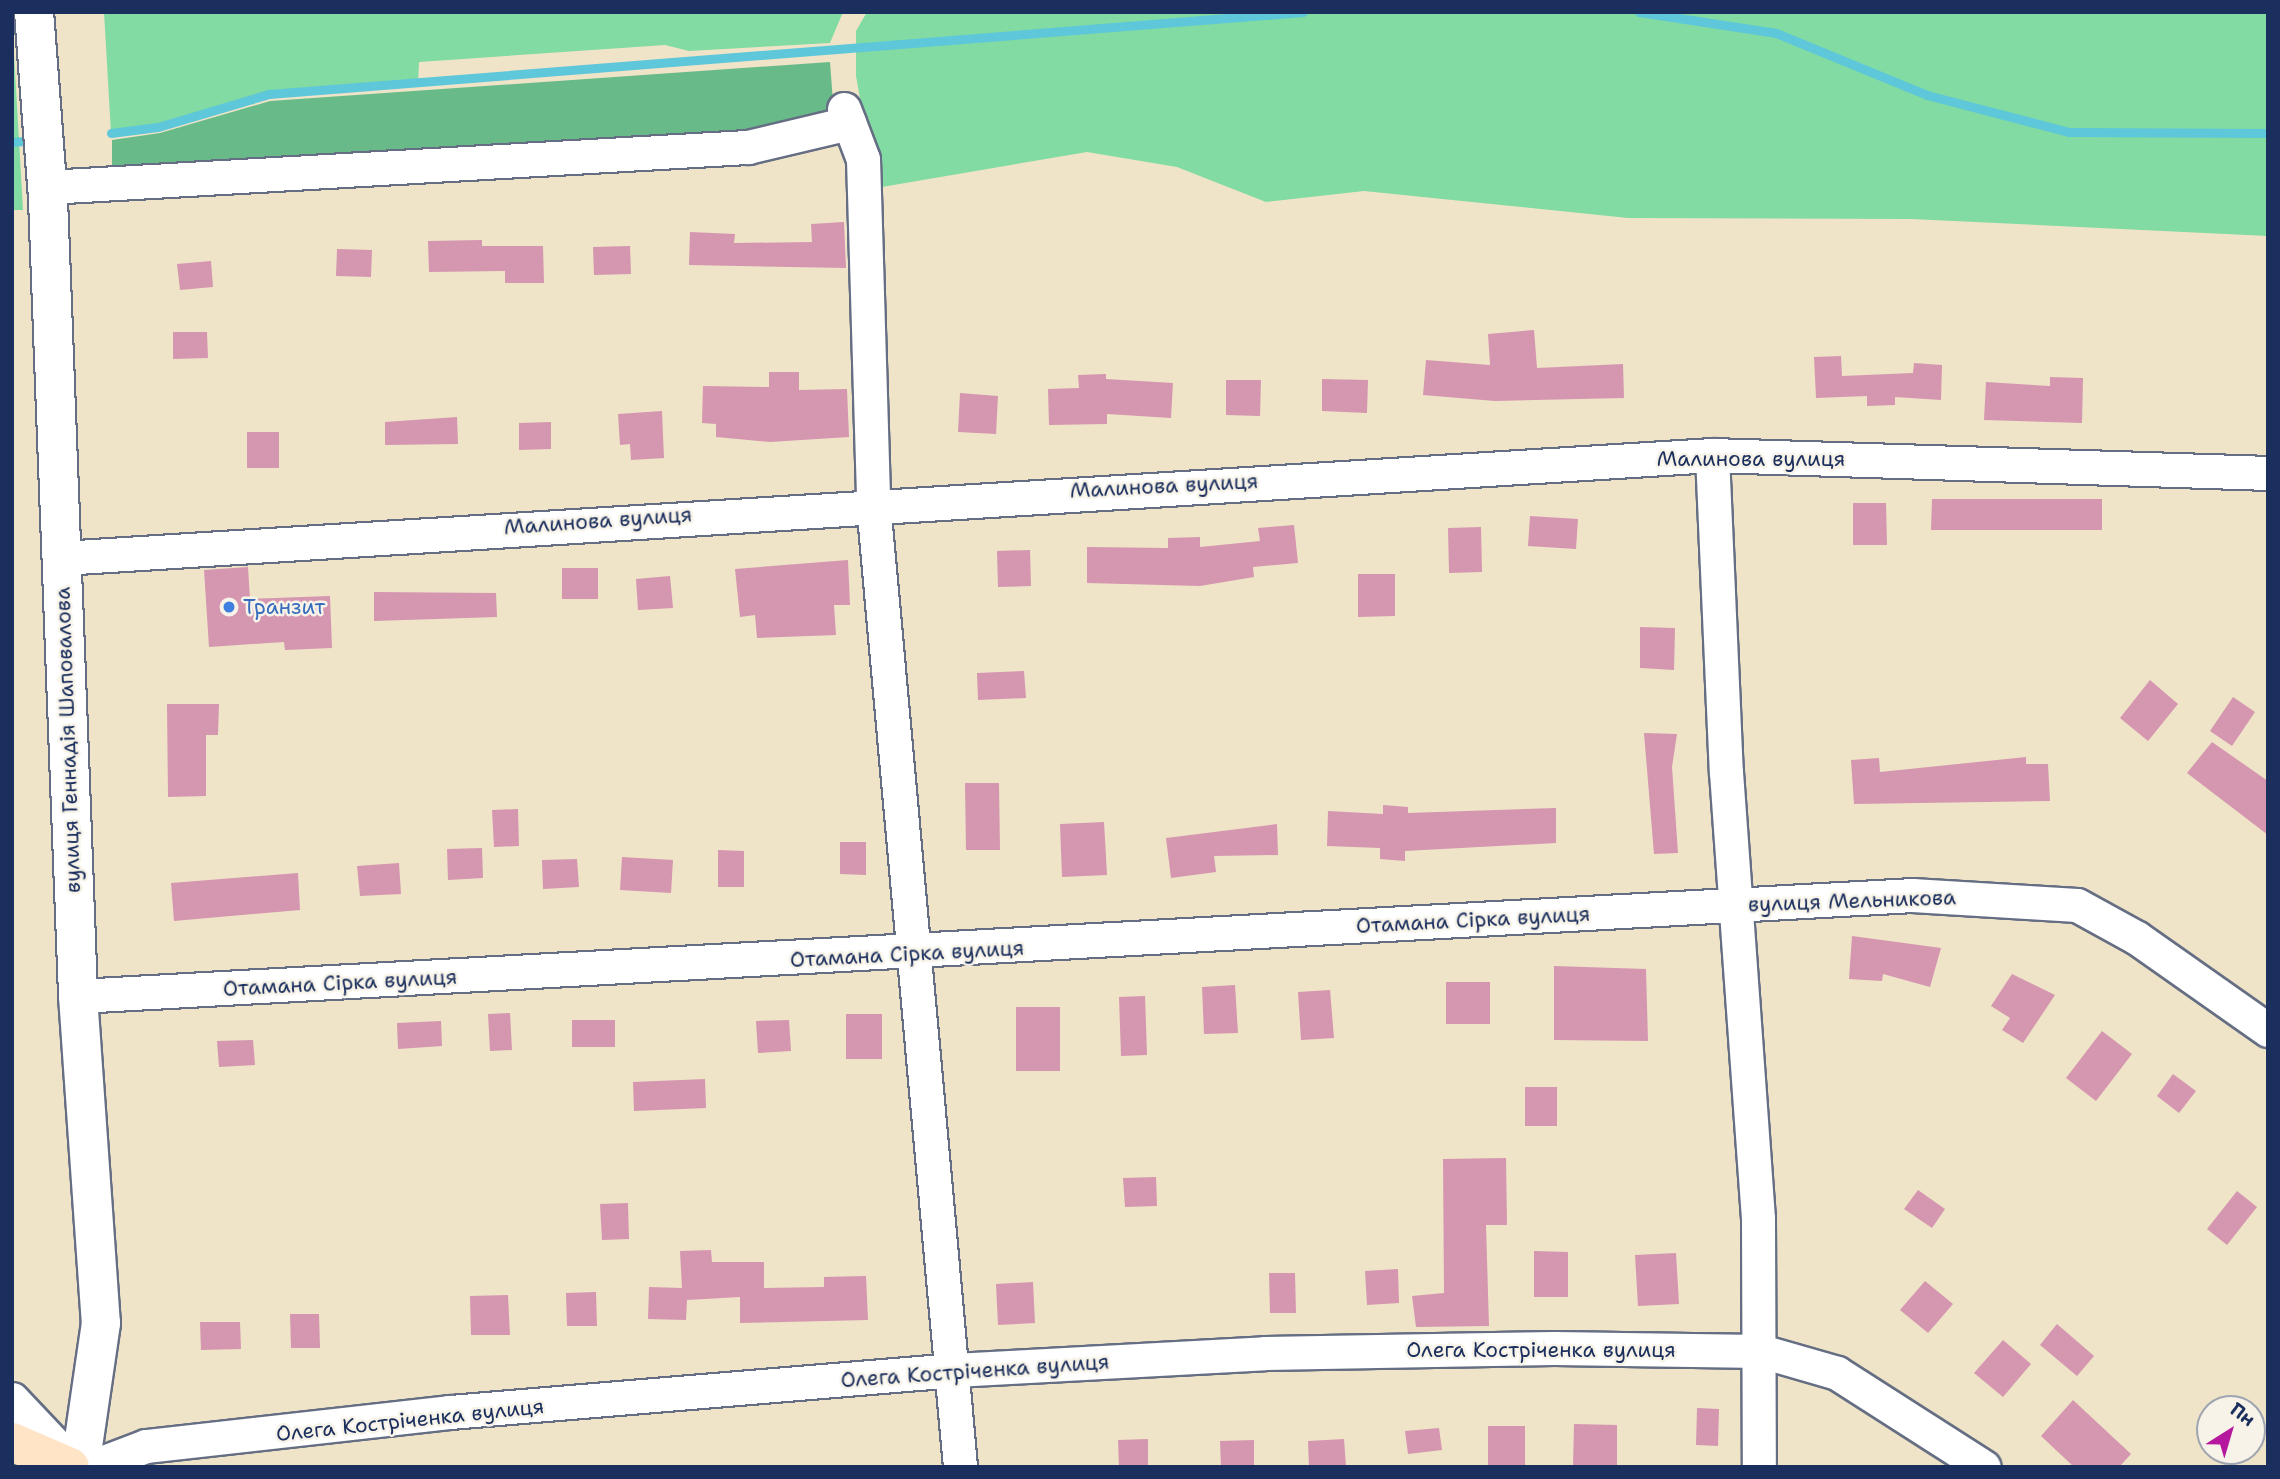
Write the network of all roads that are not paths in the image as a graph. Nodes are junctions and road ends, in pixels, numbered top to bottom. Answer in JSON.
{"nodes":[{"id":1,"x":34,"y":12,"type":"edge"},
{"id":2,"x":48,"y":193,"type":"junction"},
{"id":3,"x":1713,"y":455,"type":"junction"},
{"id":4,"x":2268,"y":473,"type":"edge"},
{"id":5,"x":873,"y":503,"type":"junction"},
{"id":6,"x":61,"y":558,"type":"junction"},
{"id":7,"x":1735,"y":904,"type":"junction"},
{"id":8,"x":915,"y":954,"type":"junction"},
{"id":9,"x":78,"y":996,"type":"junction"},
{"id":10,"x":2268,"y":1030,"type":"edge"},
{"id":11,"x":1761,"y":1351,"type":"junction"},
{"id":12,"x":954,"y":1370,"type":"junction"},
{"id":13,"x":12,"y":1399,"type":"edge"},
{"id":14,"x":12,"y":1442,"type":"edge"},
{"id":15,"x":70,"y":1467,"type":"edge"},
{"id":16,"x":78,"y":1467,"type":"edge"},
{"id":17,"x":91,"y":1467,"type":"edge"},
{"id":18,"x":960,"y":1467,"type":"edge"},
{"id":19,"x":1759,"y":1467,"type":"edge"},
{"id":20,"x":1984,"y":1467,"type":"edge"}],
"edges":[{"from":1,"to":2,"type":"street","name":"вулиця Геннадія Шаповалова"},
{"from":2,"to":5,"type":"street"},
{"from":2,"to":6,"type":"street","name":"вулиця Геннадія Шаповалова"},
{"from":3,"to":4,"type":"street","name":"Малинова вулиця"},
{"from":3,"to":5,"type":"street","name":"Малинова вулиця"},
{"from":3,"to":7,"type":"street"},
{"from":5,"to":6,"type":"street","name":"Малинова вулиця"},
{"from":5,"to":8,"type":"street"},
{"from":6,"to":9,"type":"street","name":"вулиця Геннадія Шаповалова"},
{"from":7,"to":8,"type":"street","name":"Отамана Сірка вулиця"},
{"from":7,"to":10,"type":"street","name":"вулиця Мельникова"},
{"from":7,"to":11,"type":"street"},
{"from":8,"to":9,"type":"street","name":"Отамана Сірка вулиця"},
{"from":8,"to":12,"type":"street"},
{"from":9,"to":16,"type":"street","name":"вулиця Геннадія Шаповалова"},
{"from":11,"to":12,"type":"street","name":"Олега Костріченка вулиця"},
{"from":11,"to":19,"type":"street"},
{"from":11,"to":20,"type":"street","name":"Олега Костріченка вулиця"},
{"from":12,"to":17,"type":"street","name":"Олега Костріченка вулиця"},
{"from":12,"to":18,"type":"street"},
{"from":13,"to":16,"type":"street"},
{"from":14,"to":15,"type":"main road"}]}
